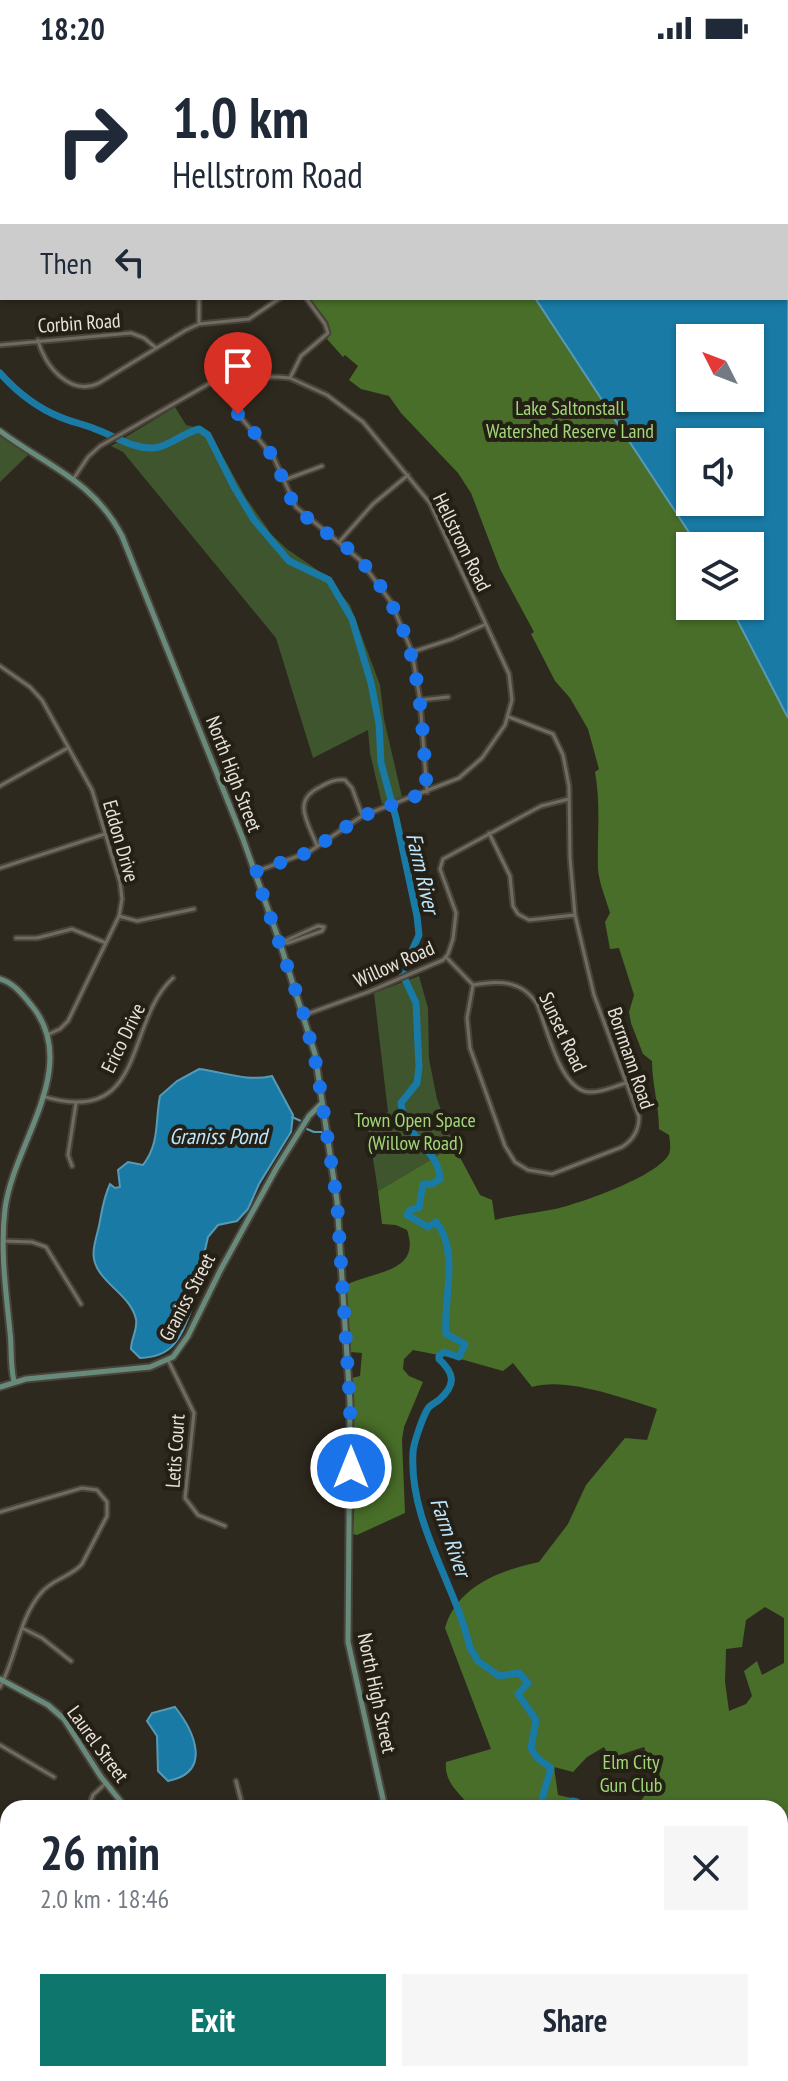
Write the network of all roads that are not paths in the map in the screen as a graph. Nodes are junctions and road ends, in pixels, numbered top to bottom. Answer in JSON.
{"nodes":[{"id":1,"x":199,"y":300,"type":"edge"},
{"id":2,"x":277,"y":300,"type":"edge"},
{"id":3,"x":308,"y":300,"type":"edge"},
{"id":4,"x":199,"y":324,"type":"junction"},
{"id":5,"x":38,"y":340,"type":"junction"},
{"id":6,"x":0,"y":345,"type":"edge"},
{"id":7,"x":156,"y":348,"type":"junction"},
{"id":8,"x":290,"y":378,"type":"junction"},
{"id":9,"x":222,"y":380,"type":"junction"},
{"id":10,"x":0,"y":431,"type":"edge"},
{"id":11,"x":322,"y":466,"type":"dead end"},
{"id":12,"x":408,"y":475,"type":"junction"},
{"id":13,"x":74,"y":478,"type":"junction"},
{"id":14,"x":284,"y":480,"type":"junction"},
{"id":15,"x":340,"y":541,"type":"junction"},
{"id":16,"x":486,"y":624,"type":"junction"},
{"id":17,"x":412,"y":652,"type":"junction"},
{"id":18,"x":0,"y":666,"type":"edge"},
{"id":19,"x":448,"y":697,"type":"dead end"},
{"id":20,"x":420,"y":700,"type":"junction"},
{"id":21,"x":509,"y":717,"type":"junction"},
{"id":22,"x":68,"y":748,"type":"junction"},
{"id":23,"x":0,"y":786,"type":"edge"},
{"id":24,"x":427,"y":792,"type":"junction"},
{"id":25,"x":569,"y":799,"type":"junction"},
{"id":26,"x":362,"y":816,"type":"junction"},
{"id":27,"x":489,"y":833,"type":"junction"},
{"id":28,"x":105,"y":834,"type":"junction"},
{"id":29,"x":317,"y":846,"type":"junction"},
{"id":30,"x":0,"y":868,"type":"edge"},
{"id":31,"x":255,"y":872,"type":"junction"},
{"id":32,"x":194,"y":909,"type":"dead end"},
{"id":33,"x":575,"y":915,"type":"junction"},
{"id":34,"x":119,"y":916,"type":"junction"},
{"id":35,"x":16,"y":938,"type":"dead end"},
{"id":36,"x":106,"y":943,"type":"junction"},
{"id":37,"x":280,"y":943,"type":"junction"},
{"id":38,"x":446,"y":957,"type":"junction"},
{"id":39,"x":173,"y":978,"type":"dead end"},
{"id":40,"x":0,"y":979,"type":"edge"},
{"id":41,"x":473,"y":985,"type":"junction"},
{"id":42,"x":304,"y":1015,"type":"junction"},
{"id":43,"x":49,"y":1034,"type":"junction"},
{"id":44,"x":626,"y":1083,"type":"junction"},
{"id":45,"x":42,"y":1096,"type":"junction"},
{"id":46,"x":76,"y":1103,"type":"junction"},
{"id":47,"x":322,"y":1103,"type":"junction"},
{"id":48,"x":72,"y":1166,"type":"dead end"},
{"id":49,"x":4,"y":1241,"type":"junction"},
{"id":50,"x":81,"y":1304,"type":"dead end"},
{"id":51,"x":168,"y":1360,"type":"junction"},
{"id":52,"x":14,"y":1381,"type":"junction"},
{"id":53,"x":0,"y":1387,"type":"edge"},
{"id":54,"x":0,"y":1512,"type":"edge"},
{"id":55,"x":225,"y":1526,"type":"dead end"},
{"id":56,"x":24,"y":1629,"type":"junction"},
{"id":57,"x":71,"y":1661,"type":"dead end"},
{"id":58,"x":1,"y":1682,"type":"edge"},
{"id":59,"x":0,"y":1745,"type":"edge"},
{"id":60,"x":54,"y":1777,"type":"dead end"},
{"id":61,"x":236,"y":1781,"type":"dead end"},
{"id":62,"x":106,"y":1783,"type":"junction"},
{"id":63,"x":92,"y":1800,"type":"edge"},
{"id":64,"x":120,"y":1800,"type":"edge"},
{"id":65,"x":241,"y":1800,"type":"edge"},
{"id":66,"x":383,"y":1800,"type":"edge"}],
"edges":[{"from":1,"to":4,"type":"street"},
{"from":2,"to":4,"type":"street"},
{"from":3,"to":8,"type":"street"},
{"from":4,"to":7,"type":"street"},
{"from":5,"to":6,"type":"street","name":"Corbin Road"},
{"from":5,"to":7,"type":"street","name":"Corbin Road"},
{"from":5,"to":7,"type":"street"},
{"from":8,"to":9,"type":"street","name":"Hellstrom Road"},
{"from":8,"to":12,"type":"street","name":"Hellstrom Road"},
{"from":9,"to":13,"type":"street","name":"Hellstrom Road"},
{"from":9,"to":14,"type":"street"},
{"from":10,"to":13,"type":"main road","name":"North High Street"},
{"from":11,"to":14,"type":"street"},
{"from":12,"to":15,"type":"street"},
{"from":12,"to":16,"type":"street","name":"Hellstrom Road"},
{"from":13,"to":31,"type":"main road","name":"North High Street"},
{"from":14,"to":15,"type":"street"},
{"from":15,"to":17,"type":"street"},
{"from":16,"to":17,"type":"street"},
{"from":16,"to":21,"type":"street","name":"Hellstrom Road"},
{"from":17,"to":20,"type":"street"},
{"from":18,"to":22,"type":"street","name":"Eddon Drive"},
{"from":19,"to":20,"type":"street"},
{"from":20,"to":24,"type":"street"},
{"from":21,"to":24,"type":"street"},
{"from":21,"to":25,"type":"street","name":"Borrmann Road"},
{"from":22,"to":23,"type":"street"},
{"from":22,"to":28,"type":"street","name":"Eddon Drive"},
{"from":24,"to":26,"type":"street"},
{"from":25,"to":27,"type":"street","name":"Willow Road"},
{"from":25,"to":33,"type":"street","name":"Borrmann Road"},
{"from":26,"to":29,"type":"street"},
{"from":26,"to":29,"type":"street"},
{"from":27,"to":33,"type":"street"},
{"from":27,"to":38,"type":"street","name":"Willow Road"},
{"from":28,"to":30,"type":"street"},
{"from":28,"to":34,"type":"street","name":"Eddon Drive"},
{"from":29,"to":31,"type":"street"},
{"from":31,"to":37,"type":"main road","name":"North High Street"},
{"from":32,"to":34,"type":"street"},
{"from":33,"to":44,"type":"street","name":"Borrmann Road"},
{"from":34,"to":36,"type":"street","name":"Eddon Drive"},
{"from":35,"to":36,"type":"street"},
{"from":36,"to":43,"type":"street","name":"Eddon Drive"},
{"from":37,"to":37,"type":"street"},
{"from":37,"to":42,"type":"main road","name":"North High Street"},
{"from":38,"to":41,"type":"street"},
{"from":38,"to":42,"type":"street","name":"Willow Road"},
{"from":39,"to":46,"type":"street","name":"Erico Drive"},
{"from":40,"to":43,"type":"main road"},
{"from":41,"to":44,"type":"street","name":"Sunset Road"},
{"from":41,"to":44,"type":"street","name":"Borrmann Road"},
{"from":42,"to":47,"type":"main road","name":"North High Street"},
{"from":43,"to":45,"type":"main road"},
{"from":45,"to":46,"type":"street"},
{"from":45,"to":49,"type":"main road"},
{"from":46,"to":48,"type":"street"},
{"from":47,"to":51,"type":"main road","name":"Graniss Street"},
{"from":47,"to":66,"type":"main road","name":"North High Street"},
{"from":49,"to":50,"type":"street"},
{"from":49,"to":52,"type":"main road"},
{"from":51,"to":52,"type":"main road","name":"Graniss Street"},
{"from":51,"to":55,"type":"street","name":"Letis Court"},
{"from":52,"to":53,"type":"main road","name":"Graniss Street"},
{"from":54,"to":56,"type":"street"},
{"from":56,"to":57,"type":"street"},
{"from":56,"to":58,"type":"street"},
{"from":58,"to":62,"type":"main road","name":"Laurel Street"},
{"from":59,"to":60,"type":"street"},
{"from":61,"to":65,"type":"street"},
{"from":62,"to":63,"type":"street"},
{"from":62,"to":64,"type":"main road","name":"Laurel Street"}]}
